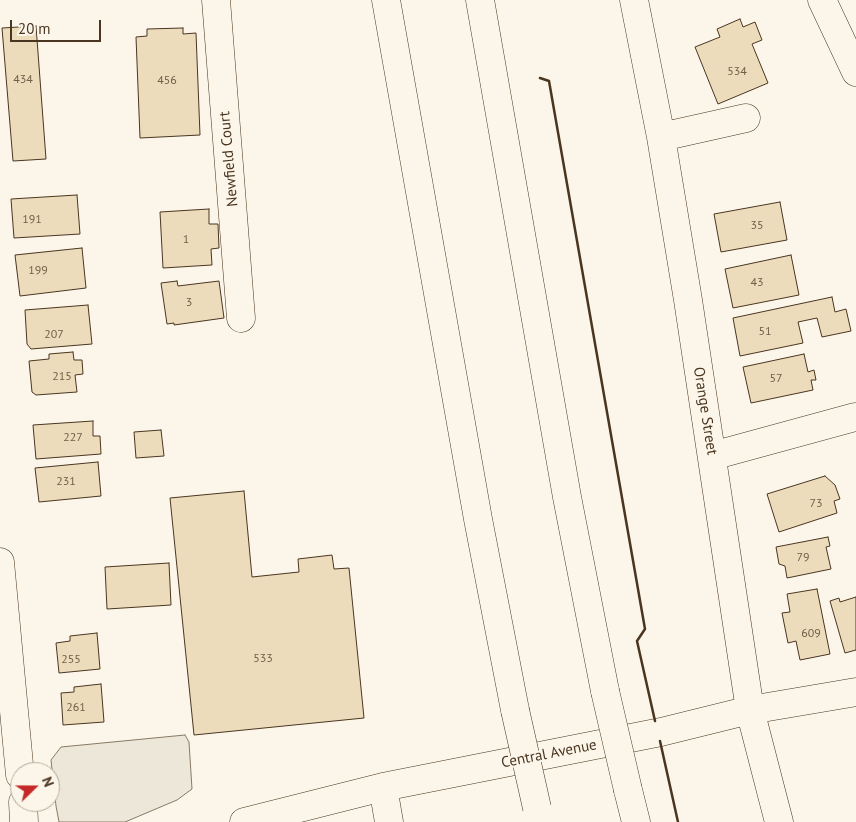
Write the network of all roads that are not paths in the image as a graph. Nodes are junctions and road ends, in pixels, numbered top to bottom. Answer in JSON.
{"nodes":[{"id":1,"x":216,"y":0,"type":"edge"},
{"id":2,"x":386,"y":0,"type":"edge"},
{"id":3,"x":480,"y":0,"type":"edge"},
{"id":4,"x":634,"y":0,"type":"edge"},
{"id":5,"x":822,"y":0,"type":"edge"},
{"id":6,"x":856,"y":72,"type":"edge"},
{"id":7,"x":746,"y":118,"type":"dead end"},
{"id":8,"x":661,"y":137,"type":"junction"},
{"id":9,"x":242,"y":318,"type":"dead end"},
{"id":10,"x":855,"y":416,"type":"edge"},
{"id":11,"x":712,"y":456,"type":"junction"},
{"id":12,"x":0,"y":562,"type":"edge"},
{"id":13,"x":856,"y":692,"type":"edge"},
{"id":14,"x":750,"y":710,"type":"junction"},
{"id":15,"x":19,"y":762,"type":"edge"},
{"id":16,"x":383,"y":787,"type":"junction"},
{"id":17,"x":539,"y":815,"type":"edge"},
{"id":18,"x":244,"y":822,"type":"edge"},
{"id":19,"x":389,"y":822,"type":"edge"},
{"id":20,"x":636,"y":822,"type":"edge"},
{"id":21,"x":780,"y":822,"type":"edge"}],
"edges":[{"from":1,"to":9,"type":"main road","name":"Newfield Court"},
{"from":2,"to":17,"type":"main road","bridge":true},
{"from":3,"to":20,"type":"main road","bridge":true},
{"from":4,"to":8,"type":"main road","name":"Orange Street"},
{"from":5,"to":6,"type":"main road"},
{"from":7,"to":8,"type":"main road"},
{"from":8,"to":11,"type":"main road","name":"Orange Street"},
{"from":10,"to":11,"type":"main road"},
{"from":11,"to":14,"type":"main road","name":"Orange Street"},
{"from":12,"to":15,"type":"main road"},
{"from":13,"to":14,"type":"main road","name":"Central Avenue"},
{"from":14,"to":16,"type":"main road","name":"Central Avenue"},
{"from":14,"to":21,"type":"main road","name":"Orange Street"},
{"from":16,"to":18,"type":"main road","name":"Central Avenue"},
{"from":16,"to":19,"type":"main road"}]}
